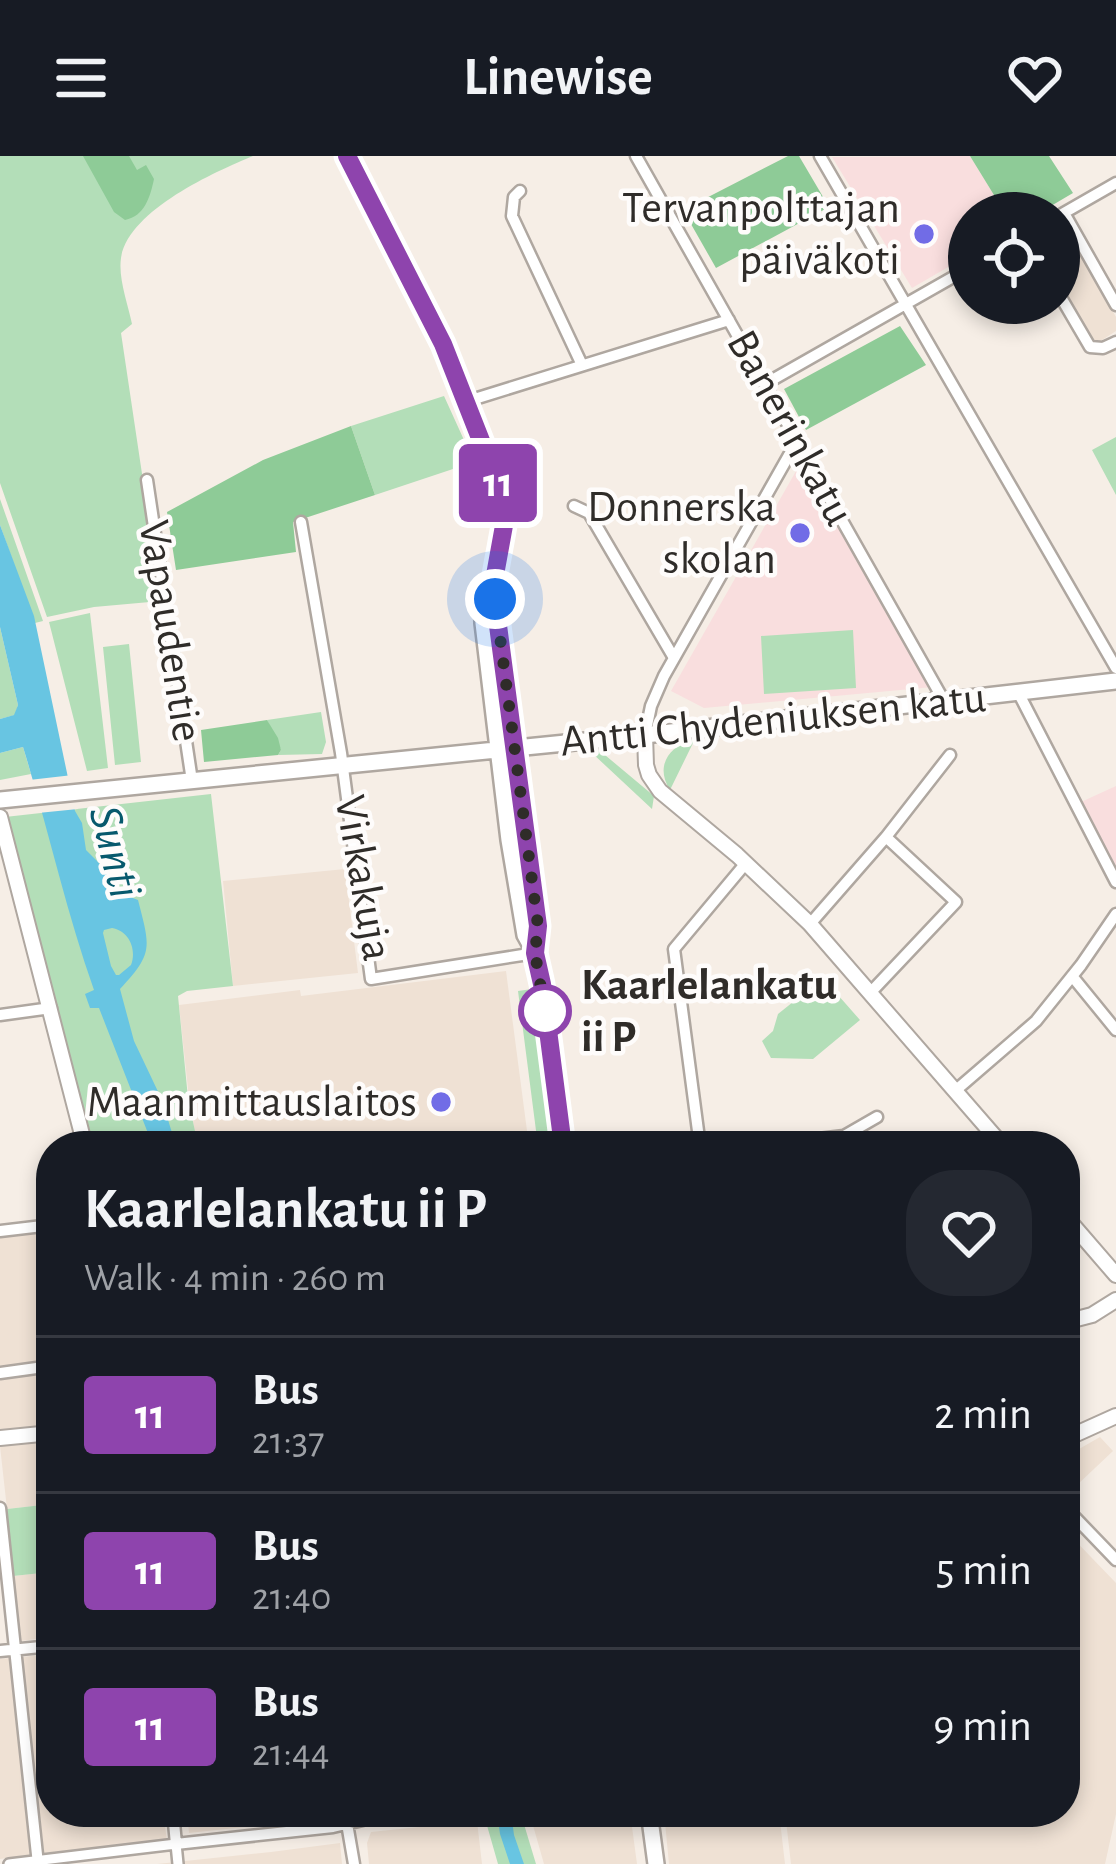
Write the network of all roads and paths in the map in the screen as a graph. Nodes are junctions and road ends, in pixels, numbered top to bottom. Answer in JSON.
{"nodes":[{"id":1,"x":347,"y":156,"type":"edge"},
{"id":2,"x":636,"y":156,"type":"edge"},
{"id":3,"x":820,"y":156,"type":"edge"},
{"id":4,"x":1116,"y":183,"type":"edge"},
{"id":5,"x":520,"y":191,"type":"dead end"},
{"id":6,"x":1080,"y":203,"type":"edge"},
{"id":7,"x":1080,"y":245,"type":"edge"},
{"id":8,"x":948,"y":280,"type":"edge"},
{"id":9,"x":905,"y":304,"type":"junction"},
{"id":10,"x":1116,"y":305,"type":"edge"},
{"id":11,"x":729,"y":320,"type":"junction"},
{"id":12,"x":1077,"y":324,"type":"edge"},
{"id":13,"x":1116,"y":342,"type":"edge"},
{"id":14,"x":582,"y":365,"type":"junction"},
{"id":15,"x":765,"y":384,"type":"junction"},
{"id":16,"x":467,"y":400,"type":"junction"},
{"id":17,"x":797,"y":441,"type":"junction"},
{"id":18,"x":147,"y":480,"type":"dead end"},
{"id":19,"x":574,"y":506,"type":"dead end"},
{"id":20,"x":302,"y":522,"type":"dead end"},
{"id":21,"x":674,"y":658,"type":"junction"},
{"id":22,"x":1116,"y":668,"type":"edge"},
{"id":23,"x":1116,"y":680,"type":"edge"},
{"id":24,"x":1018,"y":692,"type":"junction"},
{"id":25,"x":944,"y":701,"type":"junction"},
{"id":26,"x":645,"y":735,"type":"junction"},
{"id":27,"x":505,"y":749,"type":"junction"},
{"id":28,"x":950,"y":755,"type":"dead end"},
{"id":29,"x":343,"y":766,"type":"junction"},
{"id":30,"x":192,"y":781,"type":"junction"},
{"id":31,"x":0,"y":800,"type":"edge"},
{"id":32,"x":0,"y":817,"type":"edge"},
{"id":33,"x":886,"y":837,"type":"junction"},
{"id":34,"x":746,"y":863,"type":"junction"},
{"id":35,"x":1116,"y":882,"type":"edge"},
{"id":36,"x":1116,"y":914,"type":"edge"},
{"id":37,"x":810,"y":925,"type":"junction"},
{"id":38,"x":535,"y":953,"type":"junction"},
{"id":39,"x":1072,"y":976,"type":"junction"},
{"id":40,"x":871,"y":992,"type":"junction"},
{"id":41,"x":51,"y":1008,"type":"junction"},
{"id":42,"x":0,"y":1015,"type":"edge"},
{"id":43,"x":1116,"y":1030,"type":"edge"},
{"id":44,"x":955,"y":1091,"type":"junction"},
{"id":45,"x":877,"y":1117,"type":"dead end"},
{"id":46,"x":81,"y":1131,"type":"edge"},
{"id":47,"x":561,"y":1131,"type":"edge"},
{"id":48,"x":698,"y":1131,"type":"edge"},
{"id":49,"x":853,"y":1131,"type":"edge"},
{"id":50,"x":991,"y":1131,"type":"edge"},
{"id":51,"x":36,"y":1227,"type":"edge"},
{"id":52,"x":0,"y":1231,"type":"edge"},
{"id":53,"x":1080,"y":1233,"type":"edge"},
{"id":54,"x":1116,"y":1275,"type":"edge"},
{"id":55,"x":1116,"y":1300,"type":"edge"},
{"id":56,"x":1080,"y":1318,"type":"edge"},
{"id":57,"x":36,"y":1368,"type":"edge"},
{"id":58,"x":0,"y":1372,"type":"edge"},
{"id":59,"x":1116,"y":1416,"type":"edge"},
{"id":60,"x":1080,"y":1432,"type":"edge"},
{"id":61,"x":36,"y":1434,"type":"edge"},
{"id":62,"x":0,"y":1438,"type":"edge"},
{"id":63,"x":0,"y":1508,"type":"edge"},
{"id":64,"x":1080,"y":1523,"type":"edge"},
{"id":65,"x":1116,"y":1560,"type":"edge"},
{"id":66,"x":36,"y":1648,"type":"edge"},
{"id":67,"x":15,"y":1650,"type":"junction"},
{"id":68,"x":0,"y":1652,"type":"edge"},
{"id":69,"x":174,"y":1827,"type":"edge"},
{"id":70,"x":288,"y":1827,"type":"edge"},
{"id":71,"x":348,"y":1827,"type":"edge"},
{"id":72,"x":651,"y":1827,"type":"edge"},
{"id":73,"x":176,"y":1844,"type":"junction"},
{"id":74,"x":38,"y":1862,"type":"edge"},
{"id":75,"x":9,"y":1864,"type":"edge"},
{"id":76,"x":178,"y":1864,"type":"edge"},
{"id":77,"x":354,"y":1864,"type":"edge"},
{"id":78,"x":656,"y":1864,"type":"edge"}],
"edges":[{"from":1,"to":16,"type":"main road"},
{"from":2,"to":11,"type":"street","name":"Banerinkatu"},
{"from":3,"to":9,"type":"street"},
{"from":4,"to":6,"type":"street"},
{"from":5,"to":14,"type":"street"},
{"from":7,"to":10,"type":"street"},
{"from":8,"to":9,"type":"street"},
{"from":9,"to":15,"type":"street"},
{"from":9,"to":22,"type":"street"},
{"from":11,"to":14,"type":"street"},
{"from":11,"to":15,"type":"street","name":"Banerinkatu"},
{"from":12,"to":13,"type":"street"},
{"from":14,"to":16,"type":"street"},
{"from":15,"to":17,"type":"street","name":"Banerinkatu"},
{"from":16,"to":27,"type":"main road"},
{"from":17,"to":21,"type":"street"},
{"from":17,"to":25,"type":"street","name":"Banerinkatu"},
{"from":18,"to":30,"type":"street","name":"Vapaudentie"},
{"from":19,"to":21,"type":"street"},
{"from":20,"to":29,"type":"street"},
{"from":21,"to":26,"type":"street"},
{"from":23,"to":24,"type":"main road","name":"Antti Chydeniuksen katu"},
{"from":24,"to":25,"type":"main road","name":"Antti Chydeniuksen katu"},
{"from":24,"to":35,"type":"street"},
{"from":25,"to":26,"type":"main road","name":"Antti Chydeniuksen katu"},
{"from":26,"to":27,"type":"main road","name":"Antti Chydeniuksen katu"},
{"from":26,"to":34,"type":"street"},
{"from":27,"to":29,"type":"main road","name":"Antti Chydeniuksen katu"},
{"from":27,"to":38,"type":"main road"},
{"from":28,"to":33,"type":"street"},
{"from":29,"to":30,"type":"main road","name":"Antti Chydeniuksen katu"},
{"from":29,"to":38,"type":"street","name":"Virkakuja"},
{"from":30,"to":31,"type":"main road","name":"Antti Chydeniuksen katu"},
{"from":32,"to":41,"type":"street"},
{"from":33,"to":37,"type":"street"},
{"from":33,"to":40,"type":"street"},
{"from":34,"to":37,"type":"street"},
{"from":34,"to":48,"type":"street"},
{"from":36,"to":39,"type":"street"},
{"from":37,"to":40,"type":"street"},
{"from":38,"to":47,"type":"main road"},
{"from":39,"to":43,"type":"street"},
{"from":39,"to":44,"type":"street"},
{"from":40,"to":44,"type":"street"},
{"from":41,"to":42,"type":"street"},
{"from":41,"to":46,"type":"street"},
{"from":44,"to":50,"type":"street"},
{"from":45,"to":49,"type":"street"},
{"from":51,"to":52,"type":"street"},
{"from":53,"to":54,"type":"street"},
{"from":55,"to":56,"type":"street"},
{"from":57,"to":58,"type":"street"},
{"from":59,"to":60,"type":"street"},
{"from":61,"to":62,"type":"street"},
{"from":63,"to":67,"type":"street"},
{"from":64,"to":65,"type":"street"},
{"from":66,"to":67,"type":"street"},
{"from":67,"to":68,"type":"street"},
{"from":67,"to":74,"type":"street"},
{"from":69,"to":73,"type":"street"},
{"from":70,"to":73,"type":"street"},
{"from":71,"to":77,"type":"street"},
{"from":72,"to":78,"type":"main road"},
{"from":73,"to":74,"type":"street"},
{"from":73,"to":76,"type":"street"},
{"from":74,"to":75,"type":"street"}]}
